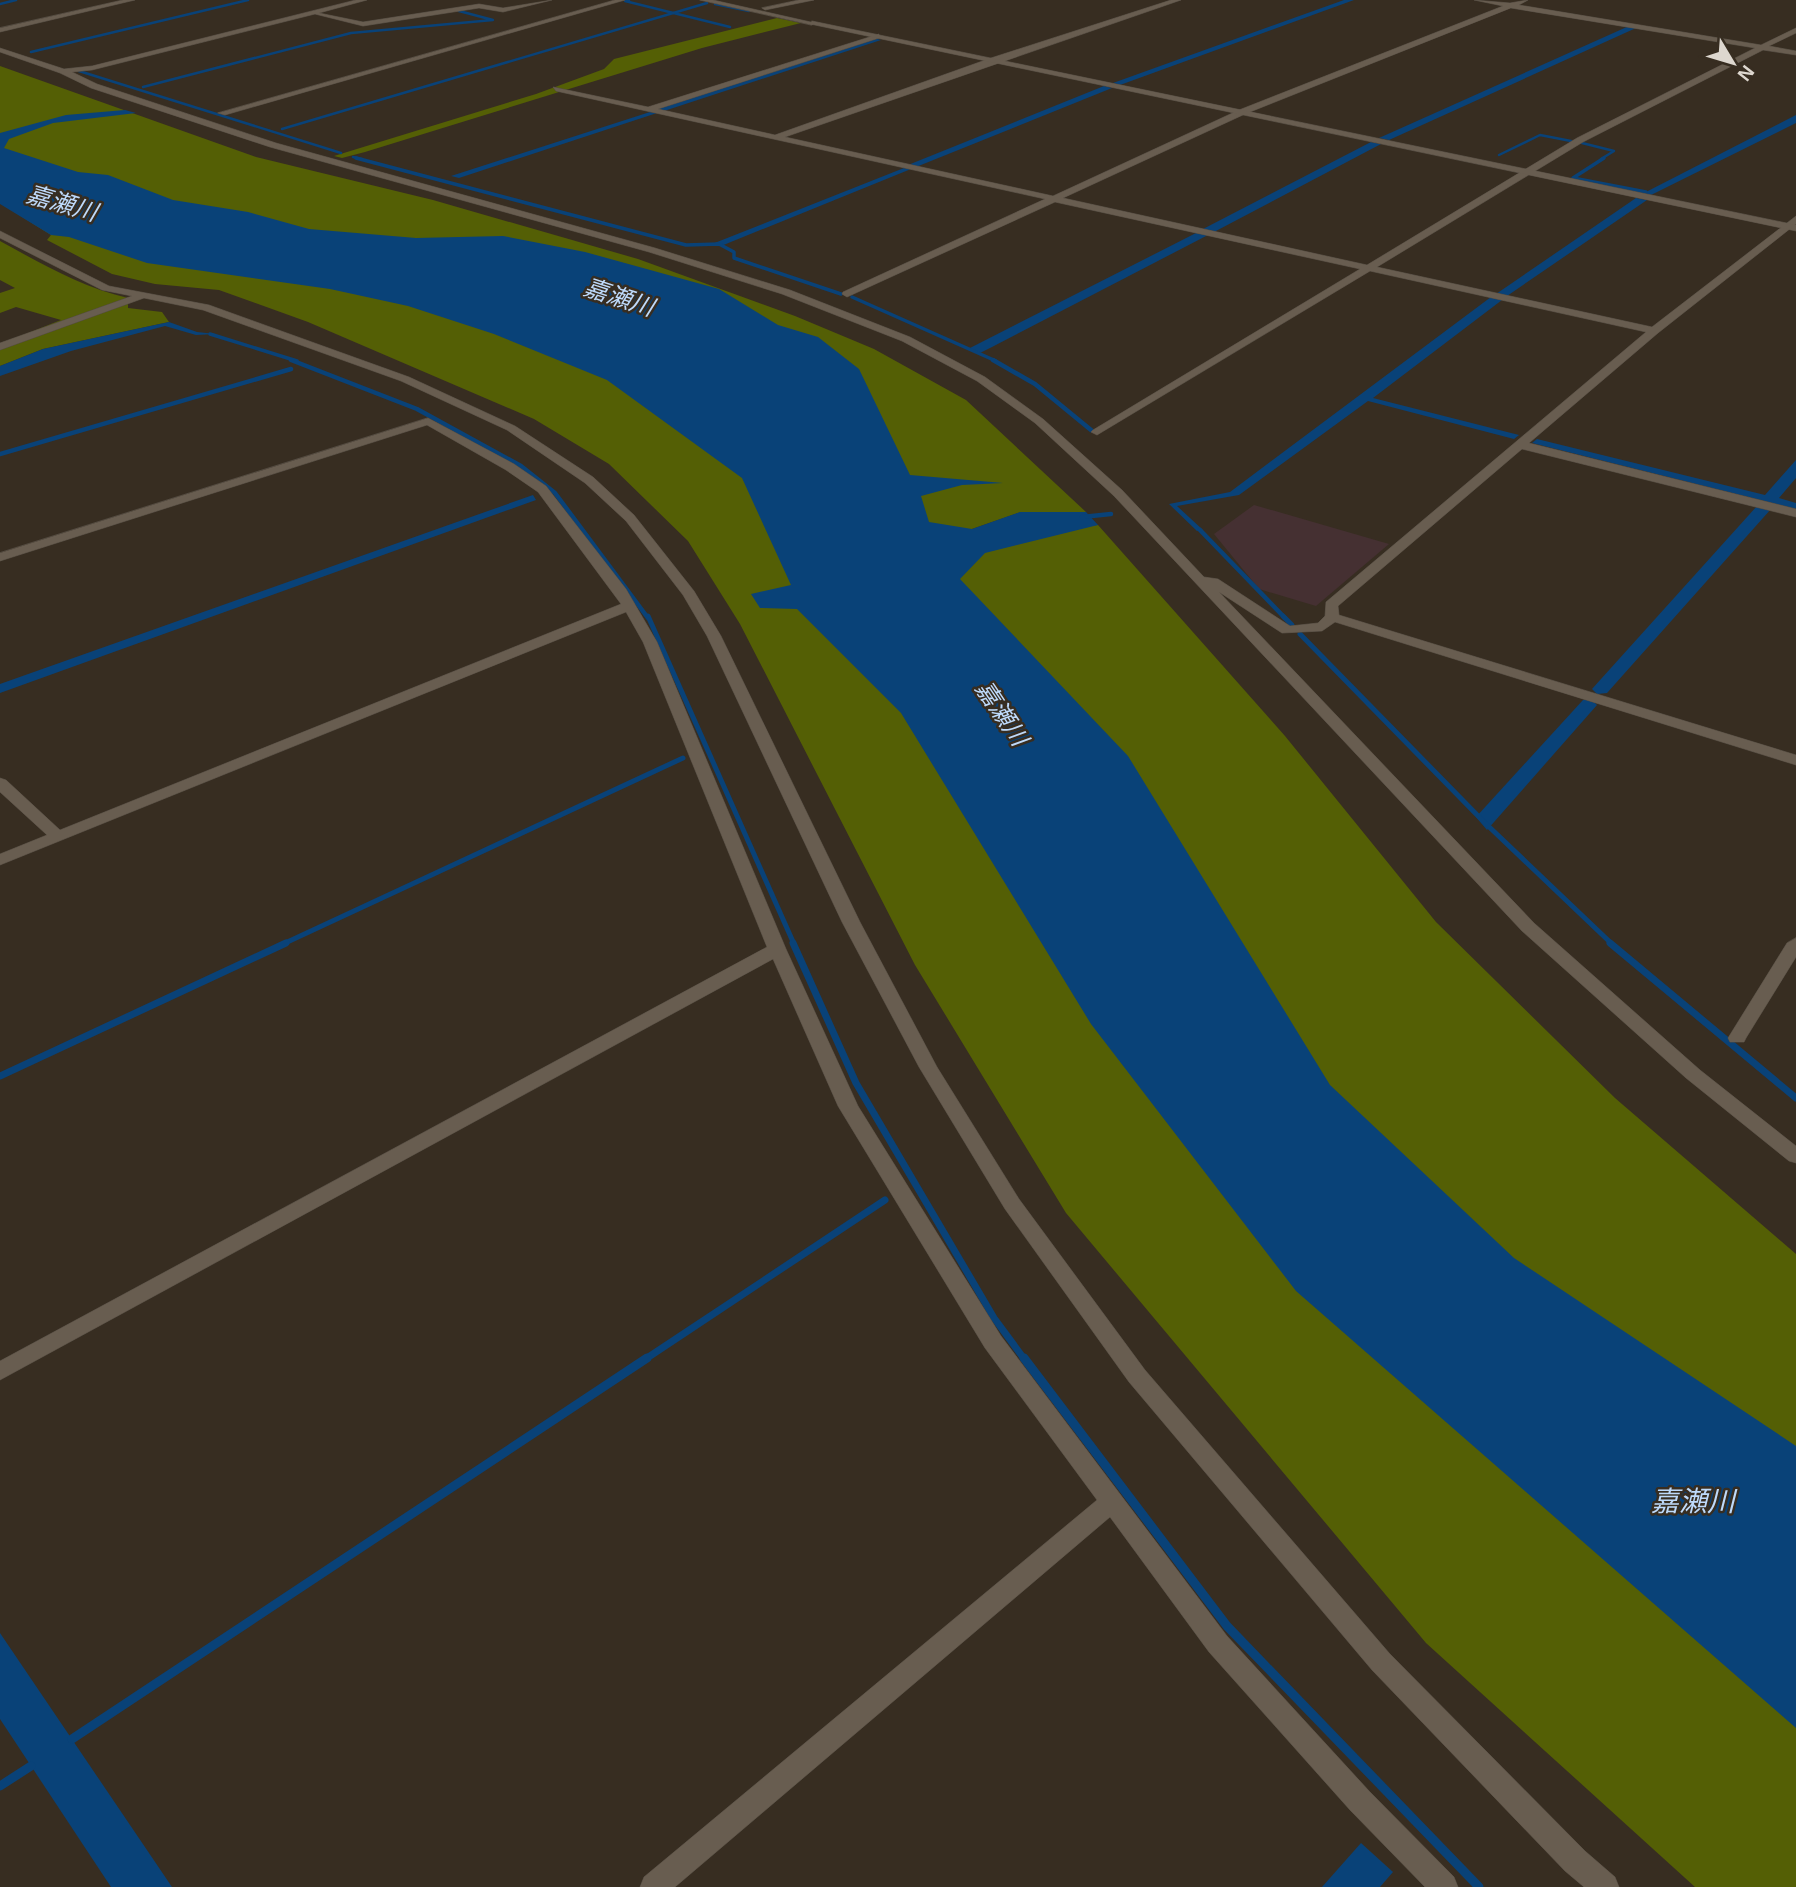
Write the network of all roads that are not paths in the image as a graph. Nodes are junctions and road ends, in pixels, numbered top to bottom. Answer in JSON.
{"nodes":[{"id":1,"x":132,"y":0,"type":"edge"},
{"id":2,"x":364,"y":0,"type":"edge"},
{"id":3,"x":549,"y":0,"type":"edge"},
{"id":4,"x":622,"y":0,"type":"edge"},
{"id":5,"x":704,"y":0,"type":"edge"},
{"id":6,"x":811,"y":0,"type":"edge"},
{"id":7,"x":1178,"y":0,"type":"edge"},
{"id":8,"x":1477,"y":0,"type":"edge"},
{"id":9,"x":1525,"y":0,"type":"edge"},
{"id":10,"x":1511,"y":6,"type":"junction"},
{"id":11,"x":755,"y":10,"type":"junction"},
{"id":12,"x":311,"y":13,"type":"junction"},
{"id":13,"x":0,"y":30,"type":"edge"},
{"id":14,"x":1796,"y":30,"type":"edge"},
{"id":15,"x":876,"y":36,"type":"junction"},
{"id":16,"x":1762,"y":47,"type":"junction"},
{"id":17,"x":0,"y":50,"type":"edge"},
{"id":18,"x":1796,"y":53,"type":"edge"},
{"id":19,"x":994,"y":60,"type":"junction"},
{"id":20,"x":63,"y":71,"type":"junction"},
{"id":21,"x":556,"y":89,"type":"dead end"},
{"id":22,"x":649,"y":110,"type":"junction"},
{"id":23,"x":1242,"y":112,"type":"junction"},
{"id":24,"x":222,"y":113,"type":"dead end"},
{"id":25,"x":777,"y":138,"type":"junction"},
{"id":26,"x":1527,"y":171,"type":"junction"},
{"id":27,"x":1053,"y":198,"type":"junction"},
{"id":28,"x":1793,"y":224,"type":"edge"},
{"id":29,"x":0,"y":234,"type":"edge"},
{"id":30,"x":1366,"y":267,"type":"junction"},
{"id":31,"x":847,"y":293,"type":"dead end"},
{"id":32,"x":142,"y":296,"type":"junction"},
{"id":33,"x":1654,"y":331,"type":"junction"},
{"id":34,"x":0,"y":347,"type":"edge"},
{"id":35,"x":1097,"y":432,"type":"dead end"},
{"id":36,"x":1522,"y":445,"type":"junction"},
{"id":37,"x":1796,"y":513,"type":"edge"},
{"id":38,"x":0,"y":558,"type":"edge"},
{"id":39,"x":1198,"y":580,"type":"junction"},
{"id":40,"x":627,"y":607,"type":"junction"},
{"id":41,"x":1332,"y":617,"type":"junction"},
{"id":42,"x":1796,"y":760,"type":"edge"},
{"id":43,"x":0,"y":783,"type":"edge"},
{"id":44,"x":58,"y":837,"type":"junction"},
{"id":45,"x":0,"y":860,"type":"edge"},
{"id":46,"x":1796,"y":943,"type":"edge"},
{"id":47,"x":777,"y":948,"type":"junction"},
{"id":48,"x":1737,"y":1038,"type":"dead end"},
{"id":49,"x":1796,"y":1156,"type":"edge"},
{"id":50,"x":0,"y":1371,"type":"edge"},
{"id":51,"x":1110,"y":1503,"type":"junction"},
{"id":52,"x":654,"y":1887,"type":"edge"},
{"id":53,"x":1444,"y":1887,"type":"edge"},
{"id":54,"x":1605,"y":1887,"type":"edge"}],
"edges":[{"from":1,"to":13,"type":"street"},
{"from":2,"to":12,"type":"street"},
{"from":3,"to":12,"type":"street"},
{"from":4,"to":24,"type":"street"},
{"from":5,"to":11,"type":"street"},
{"from":6,"to":11,"type":"street"},
{"from":7,"to":19,"type":"street"},
{"from":8,"to":10,"type":"street"},
{"from":9,"to":10,"type":"street"},
{"from":10,"to":16,"type":"street"},
{"from":10,"to":23,"type":"street"},
{"from":11,"to":15,"type":"street"},
{"from":12,"to":20,"type":"street"},
{"from":14,"to":16,"type":"street"},
{"from":15,"to":19,"type":"street"},
{"from":15,"to":22,"type":"street"},
{"from":16,"to":18,"type":"street"},
{"from":16,"to":26,"type":"street"},
{"from":17,"to":20,"type":"street"},
{"from":19,"to":23,"type":"street"},
{"from":19,"to":25,"type":"street"},
{"from":20,"to":39,"type":"street"},
{"from":21,"to":22,"type":"street"},
{"from":22,"to":25,"type":"street"},
{"from":23,"to":26,"type":"street"},
{"from":23,"to":27,"type":"street"},
{"from":25,"to":27,"type":"street"},
{"from":26,"to":28,"type":"street"},
{"from":26,"to":30,"type":"street"},
{"from":27,"to":30,"type":"street"},
{"from":27,"to":31,"type":"street"},
{"from":28,"to":33,"type":"street"},
{"from":29,"to":32,"type":"street"},
{"from":30,"to":33,"type":"street"},
{"from":30,"to":35,"type":"street"},
{"from":32,"to":34,"type":"street"},
{"from":32,"to":54,"type":"street"},
{"from":33,"to":36,"type":"street"},
{"from":36,"to":37,"type":"street"},
{"from":36,"to":41,"type":"street"},
{"from":38,"to":40,"type":"street"},
{"from":39,"to":41,"type":"street"},
{"from":39,"to":49,"type":"street"},
{"from":40,"to":44,"type":"street"},
{"from":40,"to":47,"type":"street"},
{"from":41,"to":42,"type":"street"},
{"from":43,"to":44,"type":"street"},
{"from":44,"to":45,"type":"street"},
{"from":46,"to":48,"type":"street"},
{"from":47,"to":50,"type":"street"},
{"from":47,"to":51,"type":"street"},
{"from":51,"to":52,"type":"street"},
{"from":51,"to":53,"type":"street"}]}
